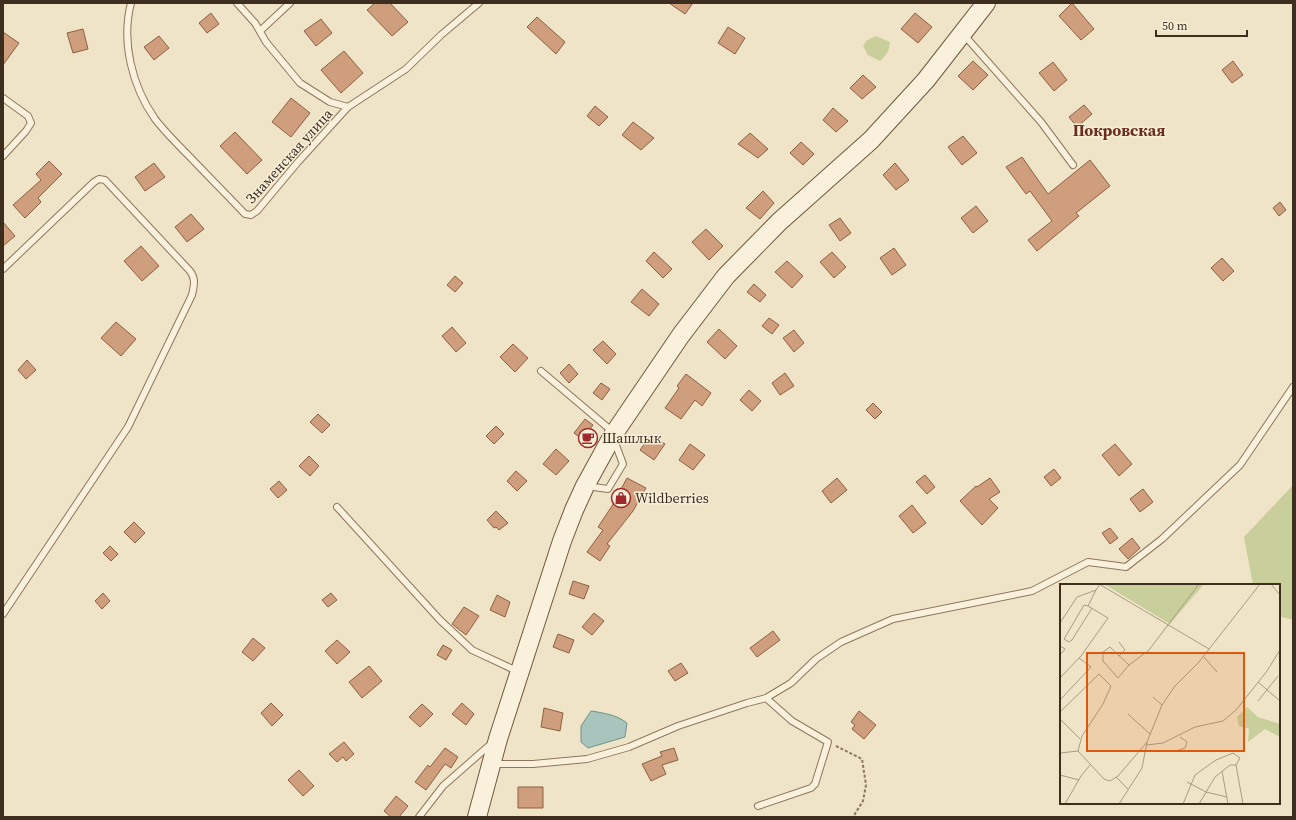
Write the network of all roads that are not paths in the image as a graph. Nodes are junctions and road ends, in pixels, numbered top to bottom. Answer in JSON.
{"nodes":[{"id":1,"x":131,"y":3,"type":"edge"},
{"id":2,"x":237,"y":3,"type":"edge"},
{"id":3,"x":290,"y":3,"type":"edge"},
{"id":4,"x":478,"y":3,"type":"edge"},
{"id":5,"x":986,"y":3,"type":"edge"},
{"id":6,"x":260,"y":31,"type":"junction"},
{"id":7,"x":963,"y":34,"type":"junction"},
{"id":8,"x":3,"y":98,"type":"edge"},
{"id":9,"x":348,"y":107,"type":"junction"},
{"id":10,"x":3,"y":156,"type":"edge"},
{"id":11,"x":1073,"y":165,"type":"dead end"},
{"id":12,"x":3,"y":270,"type":"edge"},
{"id":13,"x":541,"y":371,"type":"dead end"},
{"id":14,"x":1293,"y":387,"type":"edge"},
{"id":15,"x":614,"y":434,"type":"junction"},
{"id":16,"x":585,"y":486,"type":"junction"},
{"id":17,"x":337,"y":507,"type":"dead end"},
{"id":18,"x":3,"y":614,"type":"edge"},
{"id":19,"x":519,"y":672,"type":"junction"},
{"id":20,"x":766,"y":698,"type":"junction"},
{"id":21,"x":498,"y":738,"type":"junction"},
{"id":22,"x":490,"y":764,"type":"junction"},
{"id":23,"x":758,"y":806,"type":"dead end"},
{"id":24,"x":419,"y":817,"type":"edge"},
{"id":25,"x":477,"y":817,"type":"edge"}],
"edges":[{"from":1,"to":9,"type":"lane","name":"Знаменская улица"},
{"from":2,"to":6,"type":"lane","name":"Знаменская улица"},
{"from":3,"to":6,"type":"lane"},
{"from":4,"to":9,"type":"lane"},
{"from":5,"to":7,"type":"main road"},
{"from":6,"to":9,"type":"lane","name":"Знаменская улица"},
{"from":7,"to":11,"type":"lane"},
{"from":7,"to":15,"type":"main road"},
{"from":8,"to":10,"type":"lane"},
{"from":12,"to":18,"type":"lane"},
{"from":13,"to":15,"type":"lane"},
{"from":14,"to":20,"type":"lane"},
{"from":15,"to":16,"type":"main road"},
{"from":15,"to":16,"type":"lane"},
{"from":16,"to":19,"type":"main road"},
{"from":17,"to":19,"type":"lane"},
{"from":19,"to":21,"type":"main road"},
{"from":20,"to":22,"type":"lane"},
{"from":20,"to":23,"type":"lane"},
{"from":21,"to":22,"type":"main road"},
{"from":21,"to":24,"type":"lane"},
{"from":22,"to":25,"type":"main road"}]}
